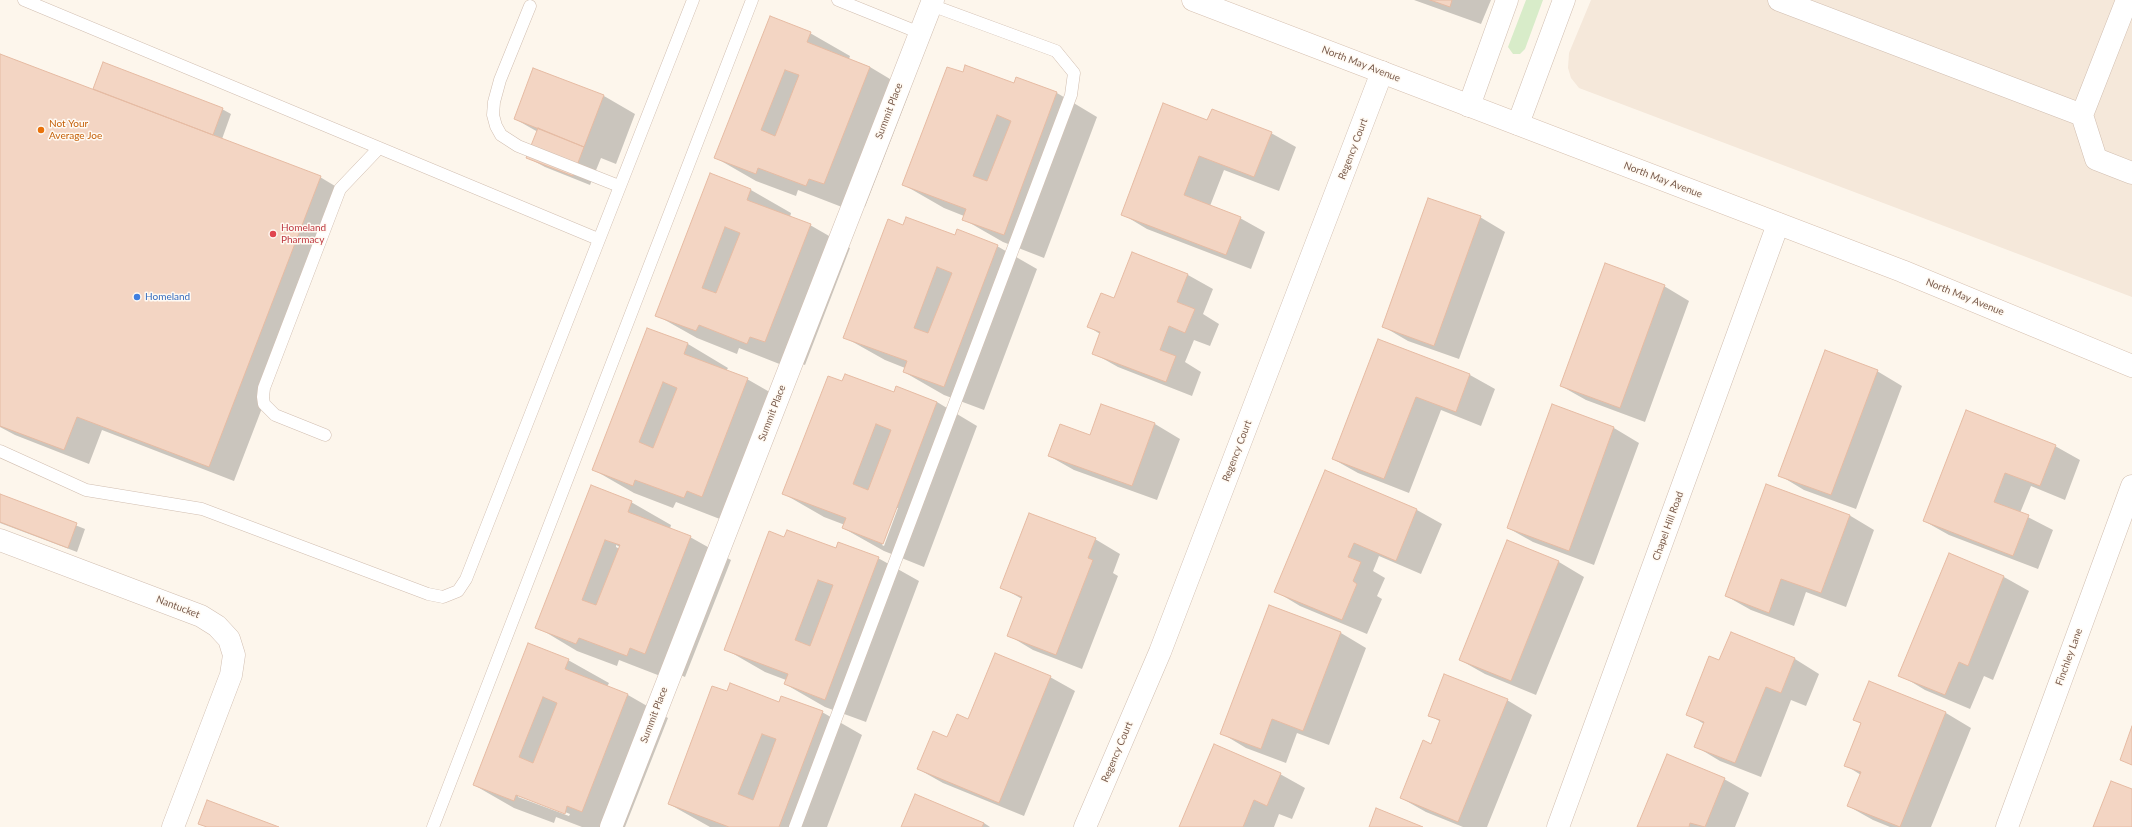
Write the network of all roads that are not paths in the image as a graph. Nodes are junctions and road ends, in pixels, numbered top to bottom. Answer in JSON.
{"nodes":[{"id":1,"x":24,"y":0,"type":"edge"},
{"id":2,"x":693,"y":0,"type":"edge"},
{"id":3,"x":752,"y":0,"type":"edge"},
{"id":4,"x":838,"y":0,"type":"edge"},
{"id":5,"x":1193,"y":0,"type":"edge"},
{"id":6,"x":1507,"y":0,"type":"edge"},
{"id":7,"x":1564,"y":0,"type":"edge"},
{"id":8,"x":1779,"y":0,"type":"edge"},
{"id":9,"x":2127,"y":0,"type":"edge"},
{"id":10,"x":932,"y":3,"type":"edge"},
{"id":11,"x":530,"y":6,"type":"dead end"},
{"id":12,"x":920,"y":33,"type":"junction"},
{"id":13,"x":1382,"y":72,"type":"junction"},
{"id":14,"x":1469,"y":106,"type":"junction"},
{"id":15,"x":2082,"y":115,"type":"junction"},
{"id":16,"x":1518,"y":124,"type":"junction"},
{"id":17,"x":379,"y":148,"type":"junction"},
{"id":18,"x":2132,"y":173,"type":"edge"},
{"id":19,"x":619,"y":186,"type":"junction"},
{"id":20,"x":1778,"y":224,"type":"junction"},
{"id":21,"x":598,"y":239,"type":"junction"},
{"id":22,"x":2132,"y":366,"type":"edge"},
{"id":23,"x":325,"y":435,"type":"dead end"},
{"id":24,"x":0,"y":452,"type":"edge"},
{"id":25,"x":2132,"y":486,"type":"edge"},
{"id":26,"x":0,"y":540,"type":"edge"},
{"id":27,"x":172,"y":827,"type":"edge"},
{"id":28,"x":433,"y":827,"type":"edge"},
{"id":29,"x":611,"y":827,"type":"edge"},
{"id":30,"x":795,"y":827,"type":"edge"},
{"id":31,"x":1085,"y":827,"type":"edge"},
{"id":32,"x":1558,"y":827,"type":"edge"},
{"id":33,"x":2007,"y":827,"type":"edge"}],
"edges":[{"from":1,"to":17,"type":"lane"},
{"from":2,"to":19,"type":"lane"},
{"from":3,"to":28,"type":"lane"},
{"from":4,"to":12,"type":"lane"},
{"from":5,"to":13,"type":"street","name":"North May Avenue"},
{"from":6,"to":14,"type":"street"},
{"from":7,"to":16,"type":"street"},
{"from":8,"to":15,"type":"street"},
{"from":9,"to":15,"type":"street"},
{"from":10,"to":12,"type":"street","name":"Summit Place"},
{"from":10,"to":30,"type":"lane"},
{"from":11,"to":19,"type":"lane"},
{"from":12,"to":29,"type":"street","name":"Summit Place"},
{"from":13,"to":14,"type":"street","name":"North May Avenue"},
{"from":13,"to":31,"type":"street","name":"Regency Court"},
{"from":14,"to":16,"type":"street","name":"North May Avenue"},
{"from":15,"to":18,"type":"street"},
{"from":16,"to":20,"type":"street","name":"North May Avenue"},
{"from":17,"to":21,"type":"lane"},
{"from":17,"to":23,"type":"lane"},
{"from":19,"to":21,"type":"lane"},
{"from":20,"to":22,"type":"street","name":"North May Avenue"},
{"from":20,"to":32,"type":"street","name":"Chapel Hill Road"},
{"from":21,"to":24,"type":"lane"},
{"from":25,"to":33,"type":"street","name":"Finchley Lane"},
{"from":26,"to":27,"type":"street","name":"Nantucket"}]}
